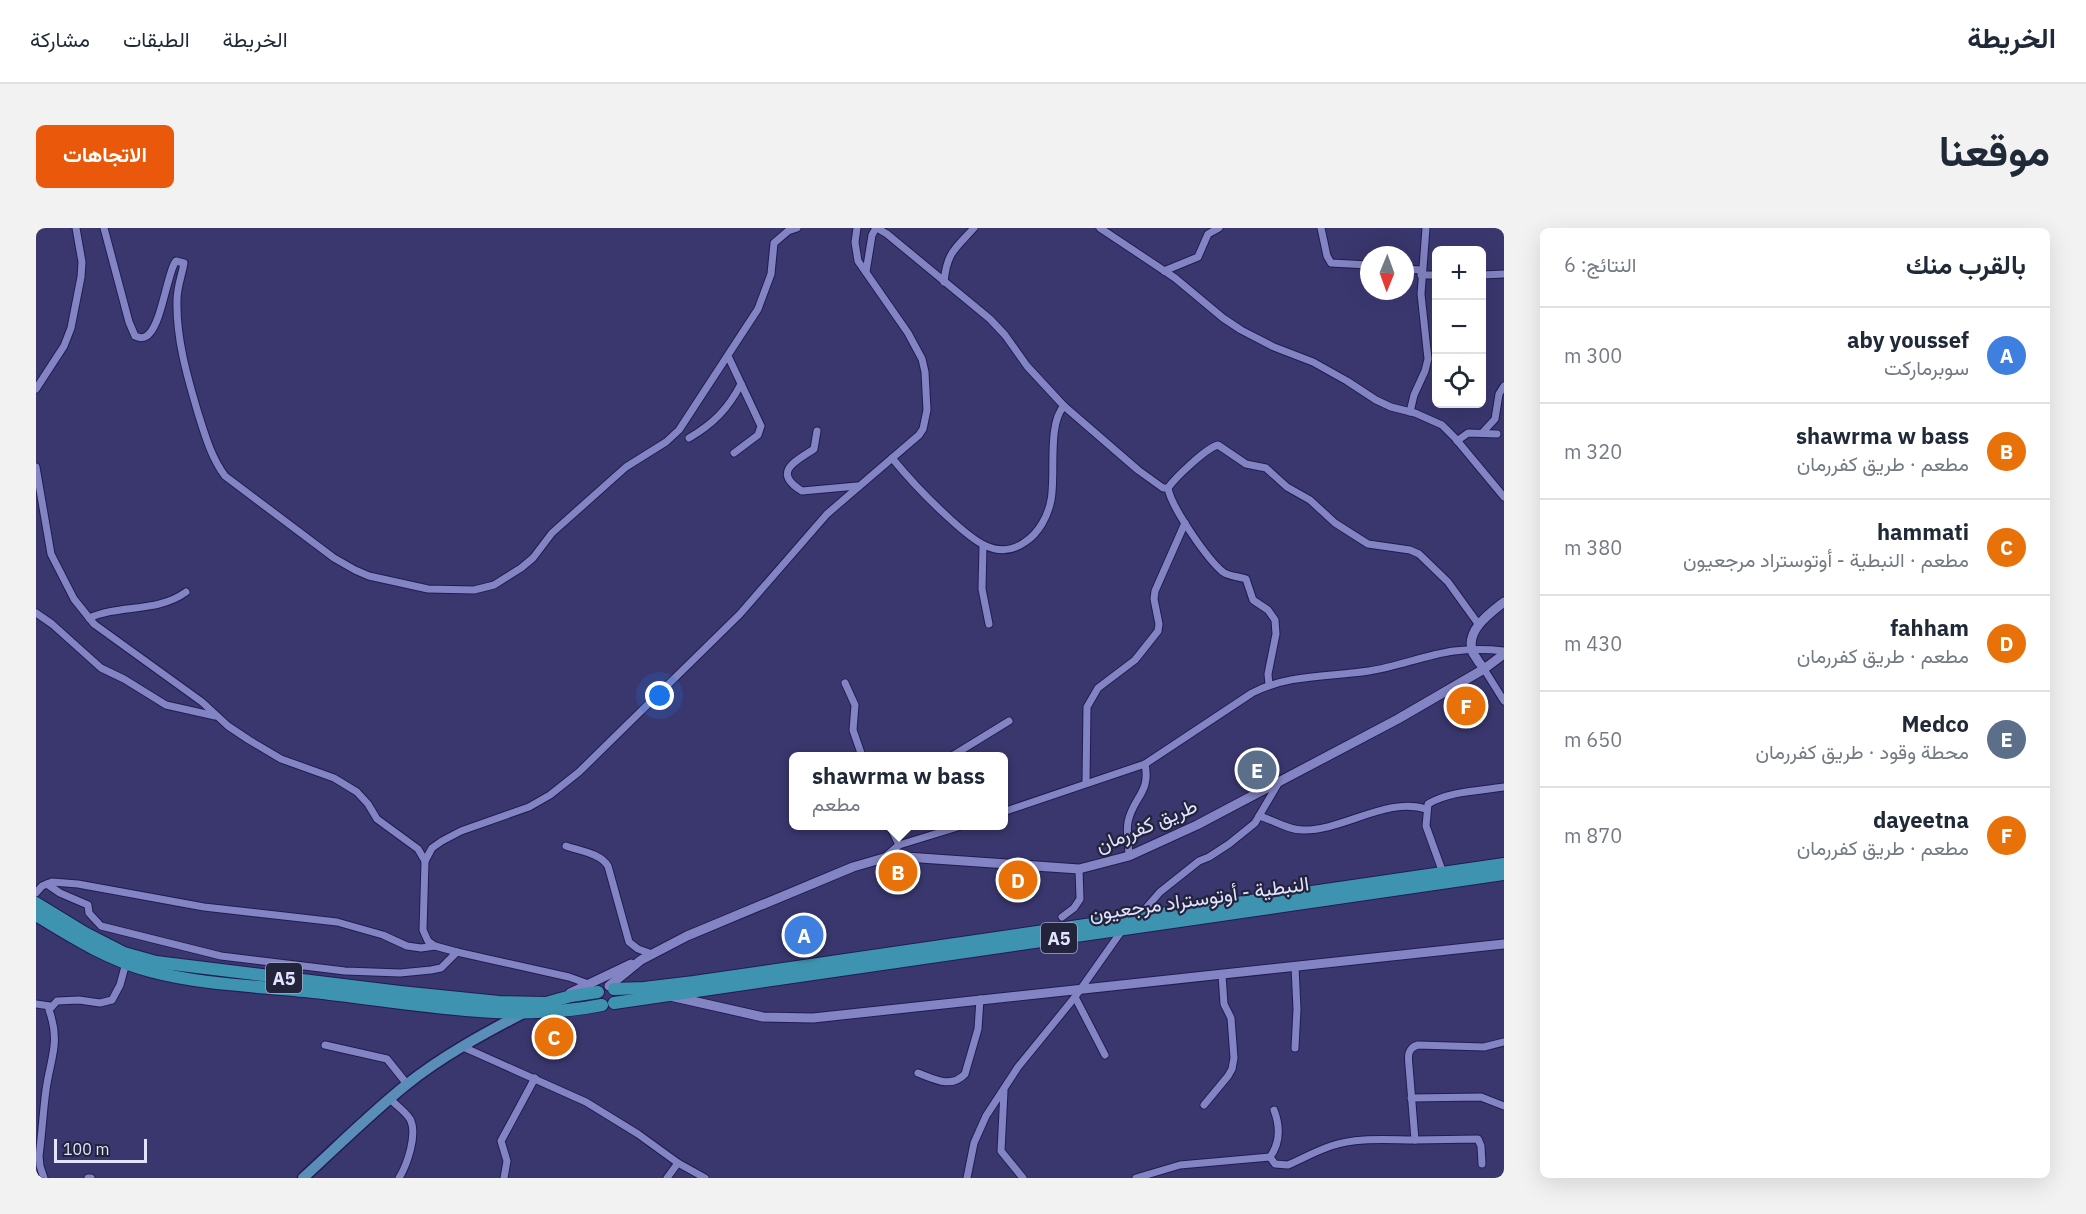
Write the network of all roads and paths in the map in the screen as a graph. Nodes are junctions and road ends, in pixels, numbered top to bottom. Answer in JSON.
{"nodes":[{"id":1,"x":76,"y":228,"type":"edge"},
{"id":2,"x":104,"y":228,"type":"edge"},
{"id":3,"x":798,"y":228,"type":"edge"},
{"id":4,"x":857,"y":228,"type":"edge"},
{"id":5,"x":876,"y":228,"type":"edge"},
{"id":6,"x":974,"y":228,"type":"edge"},
{"id":7,"x":1100,"y":228,"type":"edge"},
{"id":8,"x":1219,"y":228,"type":"edge"},
{"id":9,"x":1321,"y":228,"type":"edge"},
{"id":10,"x":1426,"y":228,"type":"edge"},
{"id":11,"x":1360,"y":265,"type":"edge"},
{"id":12,"x":1164,"y":271,"type":"junction"},
{"id":13,"x":1414,"y":271,"type":"edge"},
{"id":14,"x":866,"y":272,"type":"junction"},
{"id":15,"x":1421,"y":273,"type":"junction"},
{"id":16,"x":1432,"y":274,"type":"edge"},
{"id":17,"x":1504,"y":274,"type":"edge"},
{"id":18,"x":1486,"y":275,"type":"edge"},
{"id":19,"x":944,"y":282,"type":"junction"},
{"id":20,"x":728,"y":357,"type":"junction"},
{"id":21,"x":741,"y":384,"type":"junction"},
{"id":22,"x":1504,"y":386,"type":"edge"},
{"id":23,"x":36,"y":389,"type":"edge"},
{"id":24,"x":1064,"y":406,"type":"junction"},
{"id":25,"x":1410,"y":412,"type":"junction"},
{"id":26,"x":817,"y":431,"type":"dead end"},
{"id":27,"x":1483,"y":432,"type":"junction"},
{"id":28,"x":1497,"y":434,"type":"dead end"},
{"id":29,"x":689,"y":438,"type":"dead end"},
{"id":30,"x":1457,"y":441,"type":"junction"},
{"id":31,"x":734,"y":453,"type":"dead end"},
{"id":32,"x":892,"y":458,"type":"junction"},
{"id":33,"x":36,"y":467,"type":"edge"},
{"id":34,"x":858,"y":486,"type":"junction"},
{"id":35,"x":1168,"y":488,"type":"junction"},
{"id":36,"x":1504,"y":497,"type":"edge"},
{"id":37,"x":1185,"y":523,"type":"junction"},
{"id":38,"x":983,"y":545,"type":"junction"},
{"id":39,"x":186,"y":592,"type":"dead end"},
{"id":40,"x":1504,"y":602,"type":"edge"},
{"id":41,"x":36,"y":613,"type":"edge"},
{"id":42,"x":89,"y":618,"type":"junction"},
{"id":43,"x":988,"y":624,"type":"dead end"},
{"id":44,"x":1479,"y":625,"type":"junction"},
{"id":45,"x":1472,"y":649,"type":"junction"},
{"id":46,"x":1504,"y":652,"type":"edge"},
{"id":47,"x":1484,"y":669,"type":"junction"},
{"id":48,"x":845,"y":683,"type":"dead end"},
{"id":49,"x":1269,"y":684,"type":"junction"},
{"id":50,"x":1504,"y":701,"type":"edge"},
{"id":51,"x":218,"y":717,"type":"junction"},
{"id":52,"x":1009,"y":722,"type":"dead end"},
{"id":53,"x":861,"y":752,"type":"edge"},
{"id":54,"x":959,"y":752,"type":"edge"},
{"id":55,"x":1144,"y":764,"type":"junction"},
{"id":56,"x":1280,"y":781,"type":"junction"},
{"id":57,"x":1086,"y":783,"type":"junction"},
{"id":58,"x":1504,"y":787,"type":"edge"},
{"id":59,"x":1426,"y":809,"type":"junction"},
{"id":60,"x":1008,"y":810,"type":"edge"},
{"id":61,"x":1259,"y":816,"type":"junction"},
{"id":62,"x":892,"y":830,"type":"edge"},
{"id":63,"x":946,"y":830,"type":"edge"},
{"id":64,"x":899,"y":845,"type":"junction"},
{"id":65,"x":566,"y":846,"type":"dead end"},
{"id":66,"x":1129,"y":856,"type":"junction"},
{"id":67,"x":884,"y":858,"type":"junction"},
{"id":68,"x":425,"y":861,"type":"junction"},
{"id":69,"x":1504,"y":864,"type":"edge"},
{"id":70,"x":1079,"y":869,"type":"junction"},
{"id":71,"x":1443,"y":873,"type":"junction"},
{"id":72,"x":1504,"y":874,"type":"edge"},
{"id":73,"x":47,"y":884,"type":"junction"},
{"id":74,"x":36,"y":893,"type":"edge"},
{"id":75,"x":36,"y":903,"type":"edge"},
{"id":76,"x":36,"y":915,"type":"edge"},
{"id":77,"x":1062,"y":917,"type":"dead end"},
{"id":78,"x":1137,"y":918,"type":"junction"},
{"id":79,"x":1123,"y":928,"type":"junction"},
{"id":80,"x":1504,"y":944,"type":"edge"},
{"id":81,"x":435,"y":946,"type":"junction"},
{"id":82,"x":457,"y":952,"type":"junction"},
{"id":83,"x":652,"y":954,"type":"junction"},
{"id":84,"x":641,"y":960,"type":"junction"},
{"id":85,"x":126,"y":963,"type":"junction"},
{"id":86,"x":1295,"y":967,"type":"junction"},
{"id":87,"x":345,"y":971,"type":"junction"},
{"id":88,"x":1222,"y":975,"type":"junction"},
{"id":89,"x":344,"y":985,"type":"junction"},
{"id":90,"x":602,"y":988,"type":"junction"},
{"id":91,"x":1078,"y":993,"type":"junction"},
{"id":92,"x":667,"y":996,"type":"junction"},
{"id":93,"x":980,"y":999,"type":"junction"},
{"id":94,"x":551,"y":1001,"type":"junction"},
{"id":95,"x":36,"y":1004,"type":"edge"},
{"id":96,"x":608,"y":1004,"type":"junction"},
{"id":97,"x":50,"y":1006,"type":"junction"},
{"id":98,"x":522,"y":1013,"type":"junction"},
{"id":99,"x":1504,"y":1042,"type":"edge"},
{"id":100,"x":325,"y":1045,"type":"dead end"},
{"id":101,"x":463,"y":1047,"type":"junction"},
{"id":102,"x":1295,"y":1048,"type":"dead end"},
{"id":103,"x":1105,"y":1055,"type":"dead end"},
{"id":104,"x":918,"y":1073,"type":"dead end"},
{"id":105,"x":535,"y":1078,"type":"junction"},
{"id":106,"x":407,"y":1084,"type":"junction"},
{"id":107,"x":1004,"y":1089,"type":"junction"},
{"id":108,"x":390,"y":1098,"type":"junction"},
{"id":109,"x":1411,"y":1098,"type":"junction"},
{"id":110,"x":1204,"y":1105,"type":"dead end"},
{"id":111,"x":1504,"y":1106,"type":"edge"},
{"id":112,"x":1274,"y":1110,"type":"dead end"},
{"id":113,"x":1415,"y":1140,"type":"junction"},
{"id":114,"x":1270,"y":1156,"type":"junction"},
{"id":115,"x":678,"y":1163,"type":"junction"},
{"id":116,"x":1482,"y":1164,"type":"dead end"},
{"id":117,"x":44,"y":1178,"type":"edge"},
{"id":118,"x":303,"y":1178,"type":"edge"},
{"id":119,"x":399,"y":1178,"type":"edge"},
{"id":120,"x":504,"y":1178,"type":"edge"},
{"id":121,"x":667,"y":1178,"type":"edge"},
{"id":122,"x":705,"y":1178,"type":"edge"},
{"id":123,"x":967,"y":1178,"type":"edge"},
{"id":124,"x":1023,"y":1178,"type":"edge"},
{"id":125,"x":1136,"y":1178,"type":"edge"}],
"edges":[{"from":1,"to":23,"type":"street"},
{"from":2,"to":20,"type":"street"},
{"from":3,"to":20,"type":"street"},
{"from":4,"to":14,"type":"street"},
{"from":5,"to":14,"type":"street"},
{"from":5,"to":19,"type":"street"},
{"from":6,"to":19,"type":"street"},
{"from":7,"to":12,"type":"street"},
{"from":8,"to":12,"type":"street"},
{"from":9,"to":11,"type":"street"},
{"from":10,"to":15,"type":"street"},
{"from":12,"to":25,"type":"street"},
{"from":13,"to":15,"type":"street"},
{"from":14,"to":32,"type":"street"},
{"from":15,"to":16,"type":"street"},
{"from":15,"to":25,"type":"street"},
{"from":17,"to":18,"type":"street"},
{"from":19,"to":24,"type":"street"},
{"from":20,"to":21,"type":"street"},
{"from":21,"to":29,"type":"street"},
{"from":21,"to":31,"type":"street"},
{"from":22,"to":27,"type":"street"},
{"from":24,"to":35,"type":"street"},
{"from":24,"to":38,"type":"street"},
{"from":25,"to":30,"type":"street"},
{"from":26,"to":34,"type":"street"},
{"from":27,"to":28,"type":"street"},
{"from":27,"to":30,"type":"street"},
{"from":30,"to":36,"type":"street"},
{"from":32,"to":34,"type":"street"},
{"from":32,"to":38,"type":"street"},
{"from":33,"to":42,"type":"street"},
{"from":34,"to":68,"type":"street"},
{"from":35,"to":37,"type":"street"},
{"from":35,"to":44,"type":"street"},
{"from":37,"to":49,"type":"street"},
{"from":37,"to":57,"type":"street"},
{"from":38,"to":43,"type":"street"},
{"from":39,"to":42,"type":"street"},
{"from":40,"to":44,"type":"main road"},
{"from":41,"to":51,"type":"street"},
{"from":42,"to":51,"type":"street"},
{"from":44,"to":45,"type":"main road"},
{"from":45,"to":46,"type":"street"},
{"from":45,"to":47,"type":"main road"},
{"from":45,"to":49,"type":"street"},
{"from":46,"to":47,"type":"main road","name":"طريق كفررمان"},
{"from":47,"to":50,"type":"street"},
{"from":47,"to":56,"type":"main road","name":"طريق كفررمان"},
{"from":48,"to":53,"type":"street"},
{"from":49,"to":55,"type":"street"},
{"from":51,"to":68,"type":"street"},
{"from":52,"to":54,"type":"street"},
{"from":55,"to":57,"type":"street"},
{"from":55,"to":66,"type":"street"},
{"from":56,"to":61,"type":"street"},
{"from":56,"to":66,"type":"main road","name":"طريق كفررمان"},
{"from":57,"to":60,"type":"street"},
{"from":58,"to":59,"type":"street"},
{"from":59,"to":61,"type":"street"},
{"from":59,"to":71,"type":"street"},
{"from":61,"to":78,"type":"street"},
{"from":62,"to":64,"type":"street"},
{"from":63,"to":64,"type":"street"},
{"from":64,"to":67,"type":"street"},
{"from":65,"to":83,"type":"street"},
{"from":66,"to":70,"type":"main road","name":"طريق كفررمان"},
{"from":67,"to":70,"type":"main road","name":"طريق كفررمان"},
{"from":67,"to":83,"type":"main road","name":"طريق كفررمان"},
{"from":68,"to":81,"type":"street"},
{"from":69,"to":71,"type":"highway","name":"النبطية - أوتوستراد مرجعيون","number":"A5"},
{"from":70,"to":77,"type":"street"},
{"from":71,"to":78,"type":"highway","name":"النبطية - أوتوستراد مرجعيون","number":"A5"},
{"from":72,"to":79,"type":"highway","name":"النبطية - أوتوستراد مرجعيون","number":"A5"},
{"from":73,"to":74,"type":"street"},
{"from":73,"to":81,"type":"street"},
{"from":73,"to":87,"type":"street"},
{"from":75,"to":89,"type":"highway","name":"النبطية - أوتوستراد مرجعيون","number":"A5"},
{"from":76,"to":85,"type":"highway","name":"النبطية - أوتوستراد مرجعيون","number":"A5"},
{"from":78,"to":90,"type":"highway","name":"النبطية - أوتوستراد مرجعيون","number":"A5"},
{"from":79,"to":91,"type":"street"},
{"from":79,"to":92,"type":"highway","name":"النبطية - أوتوستراد مرجعيون","number":"A5"},
{"from":80,"to":86,"type":"main road"},
{"from":81,"to":82,"type":"street"},
{"from":82,"to":87,"type":"street"},
{"from":82,"to":90,"type":"street"},
{"from":83,"to":84,"type":"main road","name":"طريق كفررمان"},
{"from":84,"to":90,"type":"main road","name":"طريق كفررمان"},
{"from":84,"to":90,"type":"main road"},
{"from":85,"to":97,"type":"street"},
{"from":85,"to":98,"type":"highway","name":"النبطية - أوتوستراد مرجعيون","number":"A5"},
{"from":86,"to":88,"type":"main road"},
{"from":86,"to":102,"type":"street"},
{"from":87,"to":89,"type":"street"},
{"from":88,"to":91,"type":"main road"},
{"from":88,"to":110,"type":"street"},
{"from":89,"to":94,"type":"highway","name":"النبطية - أوتوستراد مرجعيون","number":"A5"},
{"from":90,"to":94,"type":"highway","name":"النبطية - أوتوستراد مرجعيون","number":"A5"},
{"from":90,"to":96,"type":"highway"},
{"from":90,"to":96,"type":"highway"},
{"from":91,"to":93,"type":"main road"},
{"from":91,"to":103,"type":"street"},
{"from":91,"to":107,"type":"street"},
{"from":92,"to":93,"type":"main road"},
{"from":92,"to":96,"type":"highway","name":"النبطية - أوتوستراد مرجعيون","number":"A5"},
{"from":93,"to":104,"type":"street"},
{"from":94,"to":98,"type":"main road"},
{"from":95,"to":97,"type":"street"},
{"from":96,"to":98,"type":"highway","name":"النبطية - أوتوستراد مرجعيون","number":"A5"},
{"from":97,"to":117,"type":"street"},
{"from":98,"to":101,"type":"main road"},
{"from":99,"to":109,"type":"street"},
{"from":100,"to":106,"type":"street"},
{"from":101,"to":105,"type":"street"},
{"from":101,"to":106,"type":"main road"},
{"from":105,"to":115,"type":"street"},
{"from":105,"to":120,"type":"street"},
{"from":106,"to":108,"type":"main road"},
{"from":107,"to":123,"type":"street"},
{"from":107,"to":124,"type":"street"},
{"from":108,"to":118,"type":"main road"},
{"from":108,"to":119,"type":"street"},
{"from":109,"to":111,"type":"street"},
{"from":109,"to":113,"type":"street"},
{"from":112,"to":114,"type":"street"},
{"from":113,"to":114,"type":"street"},
{"from":113,"to":116,"type":"street"},
{"from":114,"to":125,"type":"street"},
{"from":115,"to":121,"type":"street"},
{"from":115,"to":122,"type":"street"}]}
